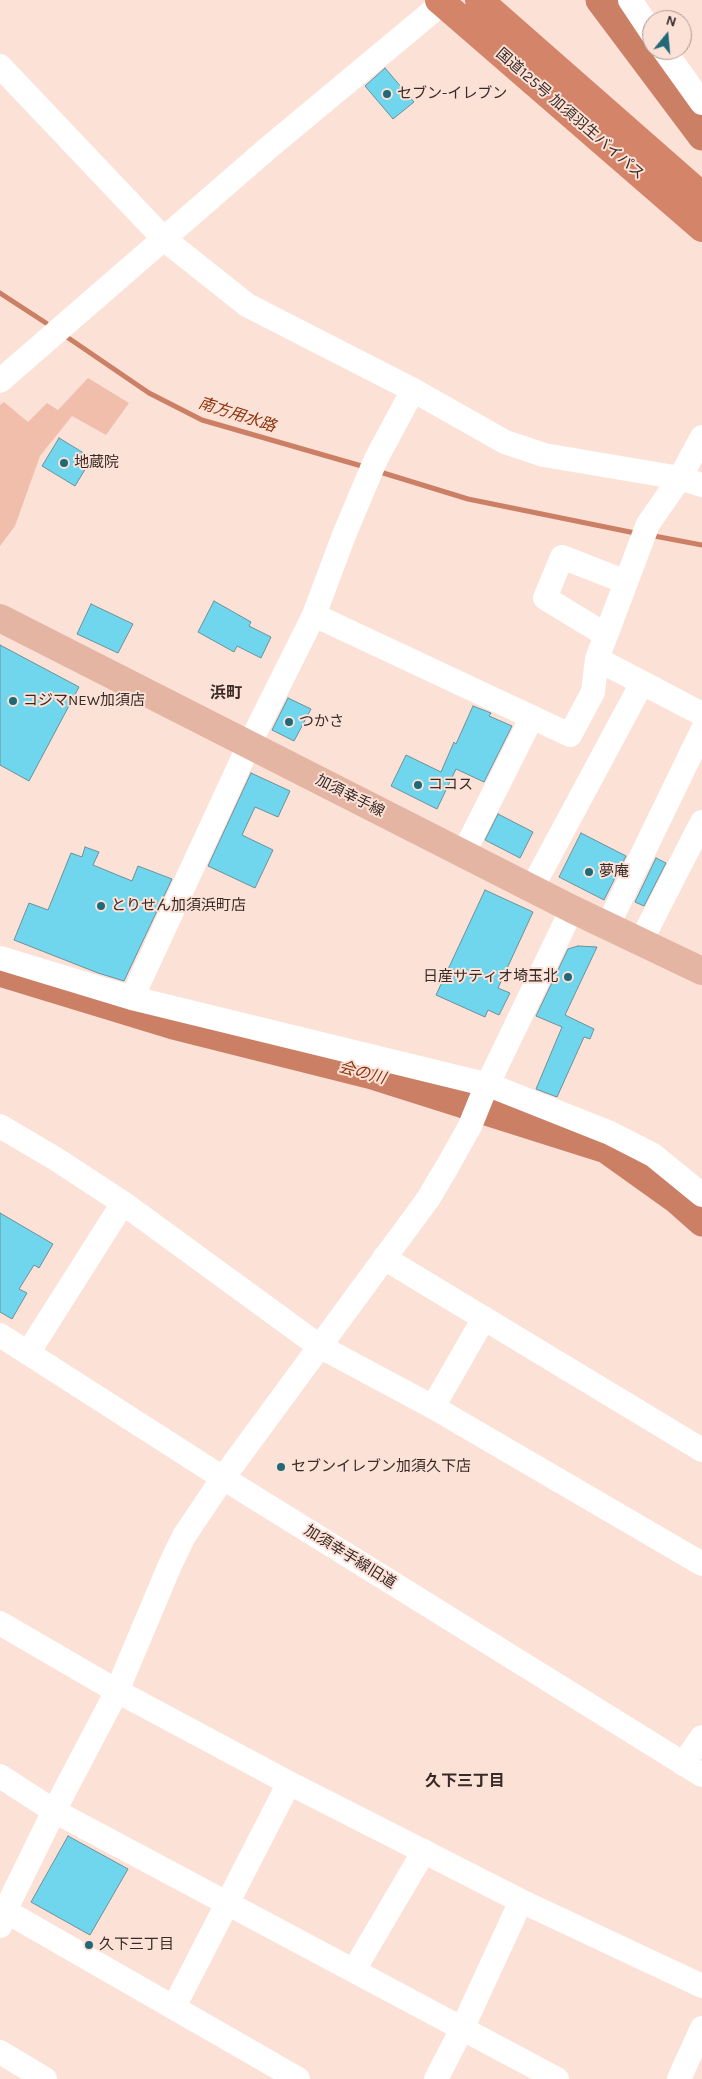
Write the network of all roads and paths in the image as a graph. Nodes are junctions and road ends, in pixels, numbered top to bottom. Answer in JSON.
{"nodes":[{"id":1,"x":479,"y":0,"type":"edge"},
{"id":2,"x":630,"y":0,"type":"edge"},
{"id":3,"x":442,"y":1,"type":"edge"},
{"id":4,"x":642,"y":18,"type":"edge"},
{"id":5,"x":671,"y":60,"type":"edge"},
{"id":6,"x":0,"y":66,"type":"edge"},
{"id":7,"x":702,"y":103,"type":"edge"},
{"id":8,"x":702,"y":196,"type":"edge"},
{"id":9,"x":702,"y":228,"type":"edge"},
{"id":10,"x":164,"y":239,"type":"junction"},
{"id":11,"x":0,"y":382,"type":"edge"},
{"id":12,"x":413,"y":390,"type":"junction"},
{"id":13,"x":702,"y":437,"type":"edge"},
{"id":14,"x":691,"y":481,"type":"edge"},
{"id":15,"x":626,"y":582,"type":"junction"},
{"id":16,"x":314,"y":616,"type":"junction"},
{"id":17,"x":0,"y":618,"type":"edge"},
{"id":18,"x":606,"y":635,"type":"junction"},
{"id":19,"x":597,"y":660,"type":"junction"},
{"id":20,"x":642,"y":683,"type":"junction"},
{"id":21,"x":702,"y":714,"type":"edge"},
{"id":22,"x":532,"y":717,"type":"junction"},
{"id":23,"x":702,"y":731,"type":"edge"},
{"id":24,"x":249,"y":745,"type":"junction"},
{"id":25,"x":702,"y":822,"type":"edge"},
{"id":26,"x":463,"y":854,"type":"junction"},
{"id":27,"x":532,"y":888,"type":"junction"},
{"id":28,"x":572,"y":909,"type":"junction"},
{"id":29,"x":608,"y":926,"type":"junction"},
{"id":30,"x":641,"y":940,"type":"junction"},
{"id":31,"x":0,"y":958,"type":"edge"},
{"id":32,"x":702,"y":971,"type":"edge"},
{"id":33,"x":132,"y":998,"type":"junction"},
{"id":34,"x":486,"y":1090,"type":"junction"},
{"id":35,"x":0,"y":1126,"type":"edge"},
{"id":36,"x":702,"y":1195,"type":"edge"},
{"id":37,"x":123,"y":1203,"type":"junction"},
{"id":38,"x":384,"y":1258,"type":"junction"},
{"id":39,"x":484,"y":1318,"type":"junction"},
{"id":40,"x":0,"y":1335,"type":"edge"},
{"id":41,"x":319,"y":1346,"type":"junction"},
{"id":42,"x":28,"y":1353,"type":"junction"},
{"id":43,"x":433,"y":1407,"type":"junction"},
{"id":44,"x":702,"y":1450,"type":"edge"},
{"id":45,"x":222,"y":1478,"type":"junction"},
{"id":46,"x":702,"y":1564,"type":"edge"},
{"id":47,"x":0,"y":1623,"type":"edge"},
{"id":48,"x":117,"y":1691,"type":"junction"},
{"id":49,"x":702,"y":1736,"type":"edge"},
{"id":50,"x":693,"y":1770,"type":"edge"},
{"id":51,"x":0,"y":1776,"type":"edge"},
{"id":52,"x":290,"y":1783,"type":"junction"},
{"id":53,"x":54,"y":1812,"type":"junction"},
{"id":54,"x":424,"y":1851,"type":"junction"},
{"id":55,"x":521,"y":1901,"type":"junction"},
{"id":56,"x":228,"y":1903,"type":"junction"},
{"id":57,"x":2,"y":1915,"type":"edge"},
{"id":58,"x":354,"y":1970,"type":"junction"},
{"id":59,"x":702,"y":1986,"type":"edge"},
{"id":60,"x":174,"y":2007,"type":"junction"},
{"id":61,"x":702,"y":2028,"type":"edge"},
{"id":62,"x":462,"y":2029,"type":"junction"},
{"id":63,"x":0,"y":2052,"type":"edge"},
{"id":64,"x":45,"y":2079,"type":"edge"},
{"id":65,"x":298,"y":2079,"type":"edge"},
{"id":66,"x":436,"y":2079,"type":"edge"},
{"id":67,"x":557,"y":2079,"type":"edge"},
{"id":68,"x":679,"y":2079,"type":"edge"}],
"edges":[{"from":1,"to":8,"type":"highway","name":"国道125号 加須羽生バイパス"},
{"from":2,"to":4,"type":"street"},
{"from":3,"to":9,"type":"highway","name":"国道125号 加須羽生バイパス"},
{"from":3,"to":10,"type":"street"},
{"from":5,"to":7,"type":"street"},
{"from":6,"to":10,"type":"street"},
{"from":10,"to":11,"type":"street"},
{"from":10,"to":12,"type":"street"},
{"from":12,"to":14,"type":"street"},
{"from":12,"to":16,"type":"street"},
{"from":13,"to":14,"type":"street"},
{"from":14,"to":15,"type":"street"},
{"from":15,"to":18,"type":"street"},
{"from":15,"to":18,"type":"street"},
{"from":16,"to":22,"type":"street"},
{"from":16,"to":24,"type":"street"},
{"from":17,"to":24,"type":"main road","name":"加須幸手線"},
{"from":18,"to":19,"type":"street"},
{"from":19,"to":20,"type":"street"},
{"from":19,"to":22,"type":"street"},
{"from":20,"to":21,"type":"street"},
{"from":20,"to":27,"type":"street"},
{"from":22,"to":26,"type":"street"},
{"from":23,"to":29,"type":"street"},
{"from":24,"to":26,"type":"main road","name":"加須幸手線"},
{"from":24,"to":33,"type":"street"},
{"from":25,"to":30,"type":"street"},
{"from":26,"to":27,"type":"main road","name":"加須幸手線"},
{"from":27,"to":28,"type":"main road","name":"加須幸手線"},
{"from":28,"to":29,"type":"main road","name":"加須幸手線"},
{"from":28,"to":34,"type":"street"},
{"from":29,"to":30,"type":"main road","name":"加須幸手線"},
{"from":30,"to":32,"type":"main road","name":"加須幸手線"},
{"from":31,"to":33,"type":"street"},
{"from":33,"to":34,"type":"street"},
{"from":34,"to":36,"type":"street"},
{"from":34,"to":38,"type":"street"},
{"from":35,"to":37,"type":"street"},
{"from":37,"to":41,"type":"street"},
{"from":37,"to":42,"type":"street"},
{"from":38,"to":39,"type":"street"},
{"from":38,"to":41,"type":"street"},
{"from":39,"to":43,"type":"street"},
{"from":39,"to":44,"type":"street"},
{"from":40,"to":42,"type":"street","name":"加須幸手線旧道"},
{"from":41,"to":43,"type":"street"},
{"from":41,"to":45,"type":"street"},
{"from":42,"to":45,"type":"street","name":"加須幸手線旧道"},
{"from":43,"to":46,"type":"street"},
{"from":45,"to":48,"type":"street"},
{"from":45,"to":50,"type":"street","name":"加須幸手線旧道"},
{"from":47,"to":48,"type":"street"},
{"from":48,"to":52,"type":"street"},
{"from":48,"to":53,"type":"street"},
{"from":49,"to":50,"type":"street"},
{"from":51,"to":53,"type":"street"},
{"from":52,"to":54,"type":"street"},
{"from":52,"to":56,"type":"street"},
{"from":53,"to":56,"type":"street"},
{"from":53,"to":57,"type":"street"},
{"from":54,"to":55,"type":"street"},
{"from":54,"to":58,"type":"street"},
{"from":55,"to":59,"type":"street"},
{"from":55,"to":62,"type":"street"},
{"from":56,"to":58,"type":"street"},
{"from":56,"to":60,"type":"street"},
{"from":57,"to":60,"type":"street"},
{"from":58,"to":62,"type":"street"},
{"from":60,"to":65,"type":"street"},
{"from":61,"to":68,"type":"street"},
{"from":62,"to":66,"type":"street"},
{"from":62,"to":67,"type":"street"},
{"from":63,"to":64,"type":"street"}]}
